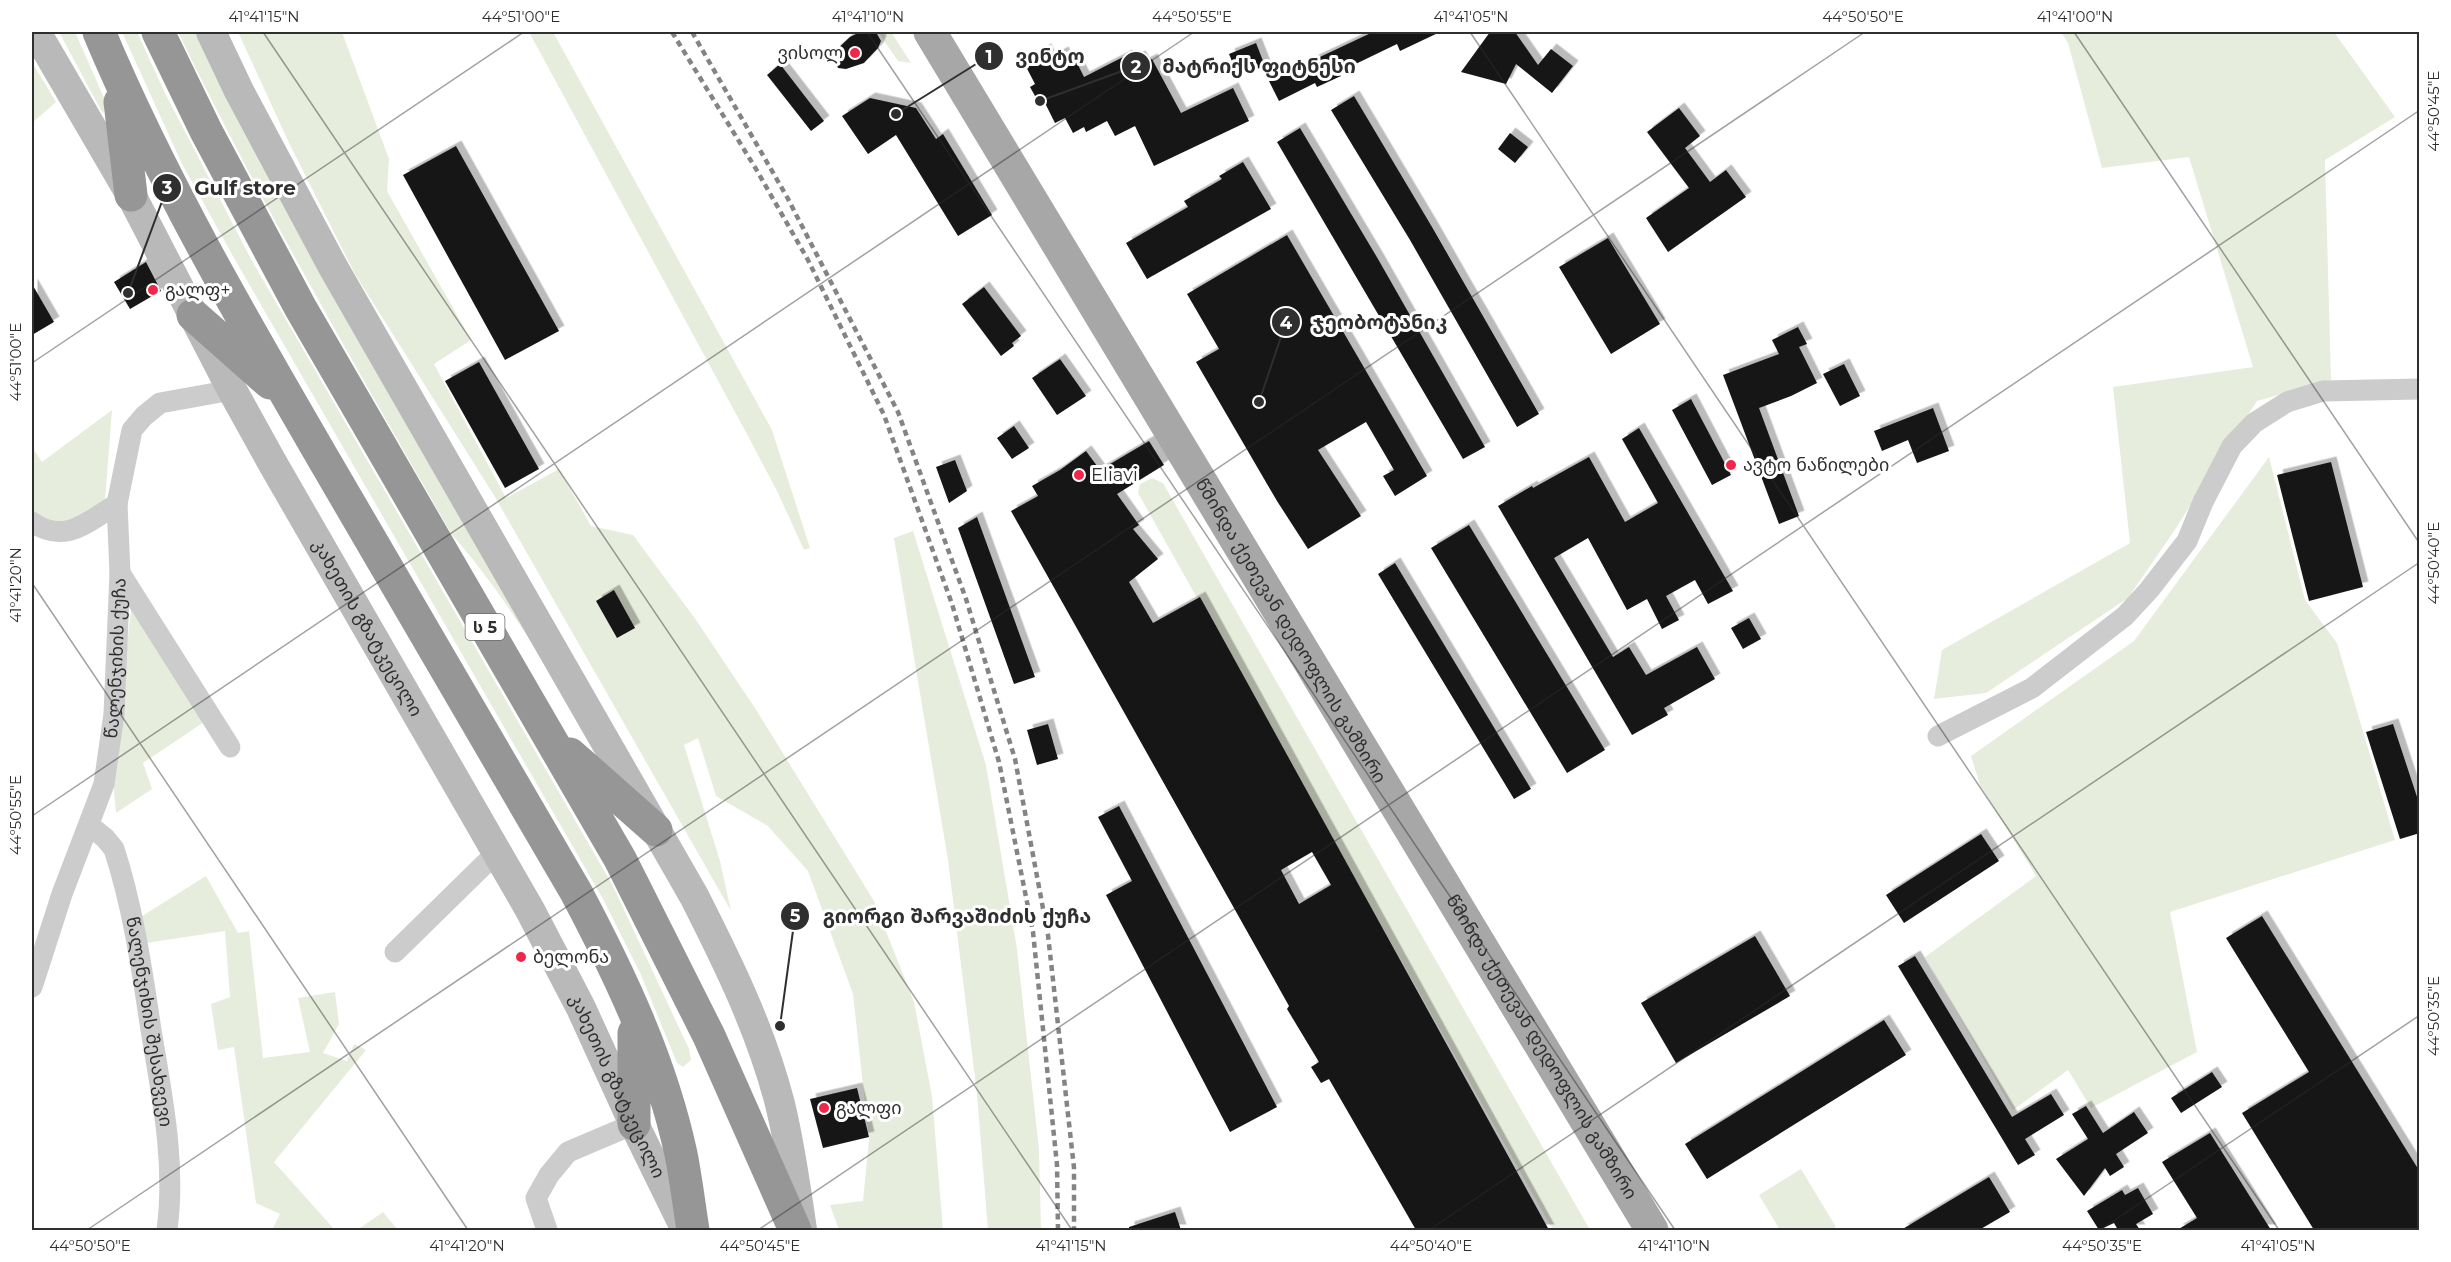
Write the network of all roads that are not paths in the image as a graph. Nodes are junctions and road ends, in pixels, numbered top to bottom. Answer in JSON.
{"nodes":[{"id":1,"x":36,"y":32,"type":"edge"},
{"id":2,"x":99,"y":32,"type":"edge"},
{"id":3,"x":158,"y":32,"type":"edge"},
{"id":4,"x":211,"y":32,"type":"edge"},
{"id":5,"x":930,"y":32,"type":"edge"},
{"id":6,"x":117,"y":76,"type":"junction"},
{"id":7,"x":131,"y":195,"type":"junction"},
{"id":8,"x":194,"y":315,"type":"junction"},
{"id":9,"x":2420,"y":389,"type":"edge"},
{"id":10,"x":232,"y":390,"type":"junction"},
{"id":11,"x":290,"y":401,"type":"junction"},
{"id":12,"x":117,"y":504,"type":"junction"},
{"id":13,"x":32,"y":522,"type":"edge"},
{"id":14,"x":120,"y":573,"type":"junction"},
{"id":15,"x":547,"y":734,"type":"junction"},
{"id":16,"x":1938,"y":736,"type":"dead end"},
{"id":17,"x":230,"y":747,"type":"dead end"},
{"id":18,"x":90,"y":826,"type":"junction"},
{"id":19,"x":656,"y":830,"type":"junction"},
{"id":20,"x":496,"y":852,"type":"junction"},
{"id":21,"x":395,"y":952,"type":"dead end"},
{"id":22,"x":32,"y":987,"type":"edge"},
{"id":23,"x":632,"y":1004,"type":"junction"},
{"id":24,"x":634,"y":1124,"type":"junction"},
{"id":25,"x":167,"y":1230,"type":"edge"},
{"id":26,"x":547,"y":1230,"type":"edge"},
{"id":27,"x":686,"y":1230,"type":"edge"},
{"id":28,"x":693,"y":1230,"type":"edge"},
{"id":29,"x":795,"y":1230,"type":"edge"},
{"id":30,"x":802,"y":1230,"type":"edge"},
{"id":31,"x":1652,"y":1230,"type":"edge"}],
"edges":[{"from":1,"to":7,"type":"street","name":"კახეთის გზატკეცილი"},
{"from":2,"to":6,"type":"highway","name":"კახეთის გზატკეცილი"},
{"from":3,"to":15,"type":"highway","number":"ს 5"},
{"from":4,"to":19,"type":"street"},
{"from":5,"to":31,"type":"main road","name":"წმინდა ქეთევან დედოფლის გამზირი"},
{"from":6,"to":7,"type":"highway"},
{"from":6,"to":11,"type":"highway","name":"კახეთის გზატკეცილი"},
{"from":7,"to":8,"type":"street","name":"კახეთის გზატკეცილი"},
{"from":8,"to":10,"type":"street","name":"კახეთის გზატკეცილი"},
{"from":8,"to":11,"type":"highway"},
{"from":9,"to":16,"type":"street"},
{"from":10,"to":12,"type":"street","name":"წალენჯიხის ქუჩა"},
{"from":10,"to":20,"type":"street","name":"კახეთის გზატკეცილი"},
{"from":11,"to":23,"type":"highway","name":"კახეთის გზატკეცილი"},
{"from":12,"to":13,"type":"street"},
{"from":12,"to":14,"type":"street","name":"წალენჯიხის ქუჩა"},
{"from":14,"to":17,"type":"street"},
{"from":14,"to":18,"type":"street","name":"წალენჯიხის ქუჩა"},
{"from":15,"to":19,"type":"highway"},
{"from":15,"to":29,"type":"highway","number":"ს 5"},
{"from":18,"to":22,"type":"street","name":"წალენჯიხის ქუჩა"},
{"from":18,"to":25,"type":"street","name":"წალენჯიხის შესახვევი"},
{"from":19,"to":30,"type":"street"},
{"from":20,"to":21,"type":"street"},
{"from":20,"to":24,"type":"street","name":"კახეთის გზატკეცილი"},
{"from":23,"to":24,"type":"highway"},
{"from":23,"to":28,"type":"highway","name":"კახეთის გზატკეცილი"},
{"from":24,"to":26,"type":"street"},
{"from":24,"to":27,"type":"street","name":"კახეთის გზატკეცილი"}]}
